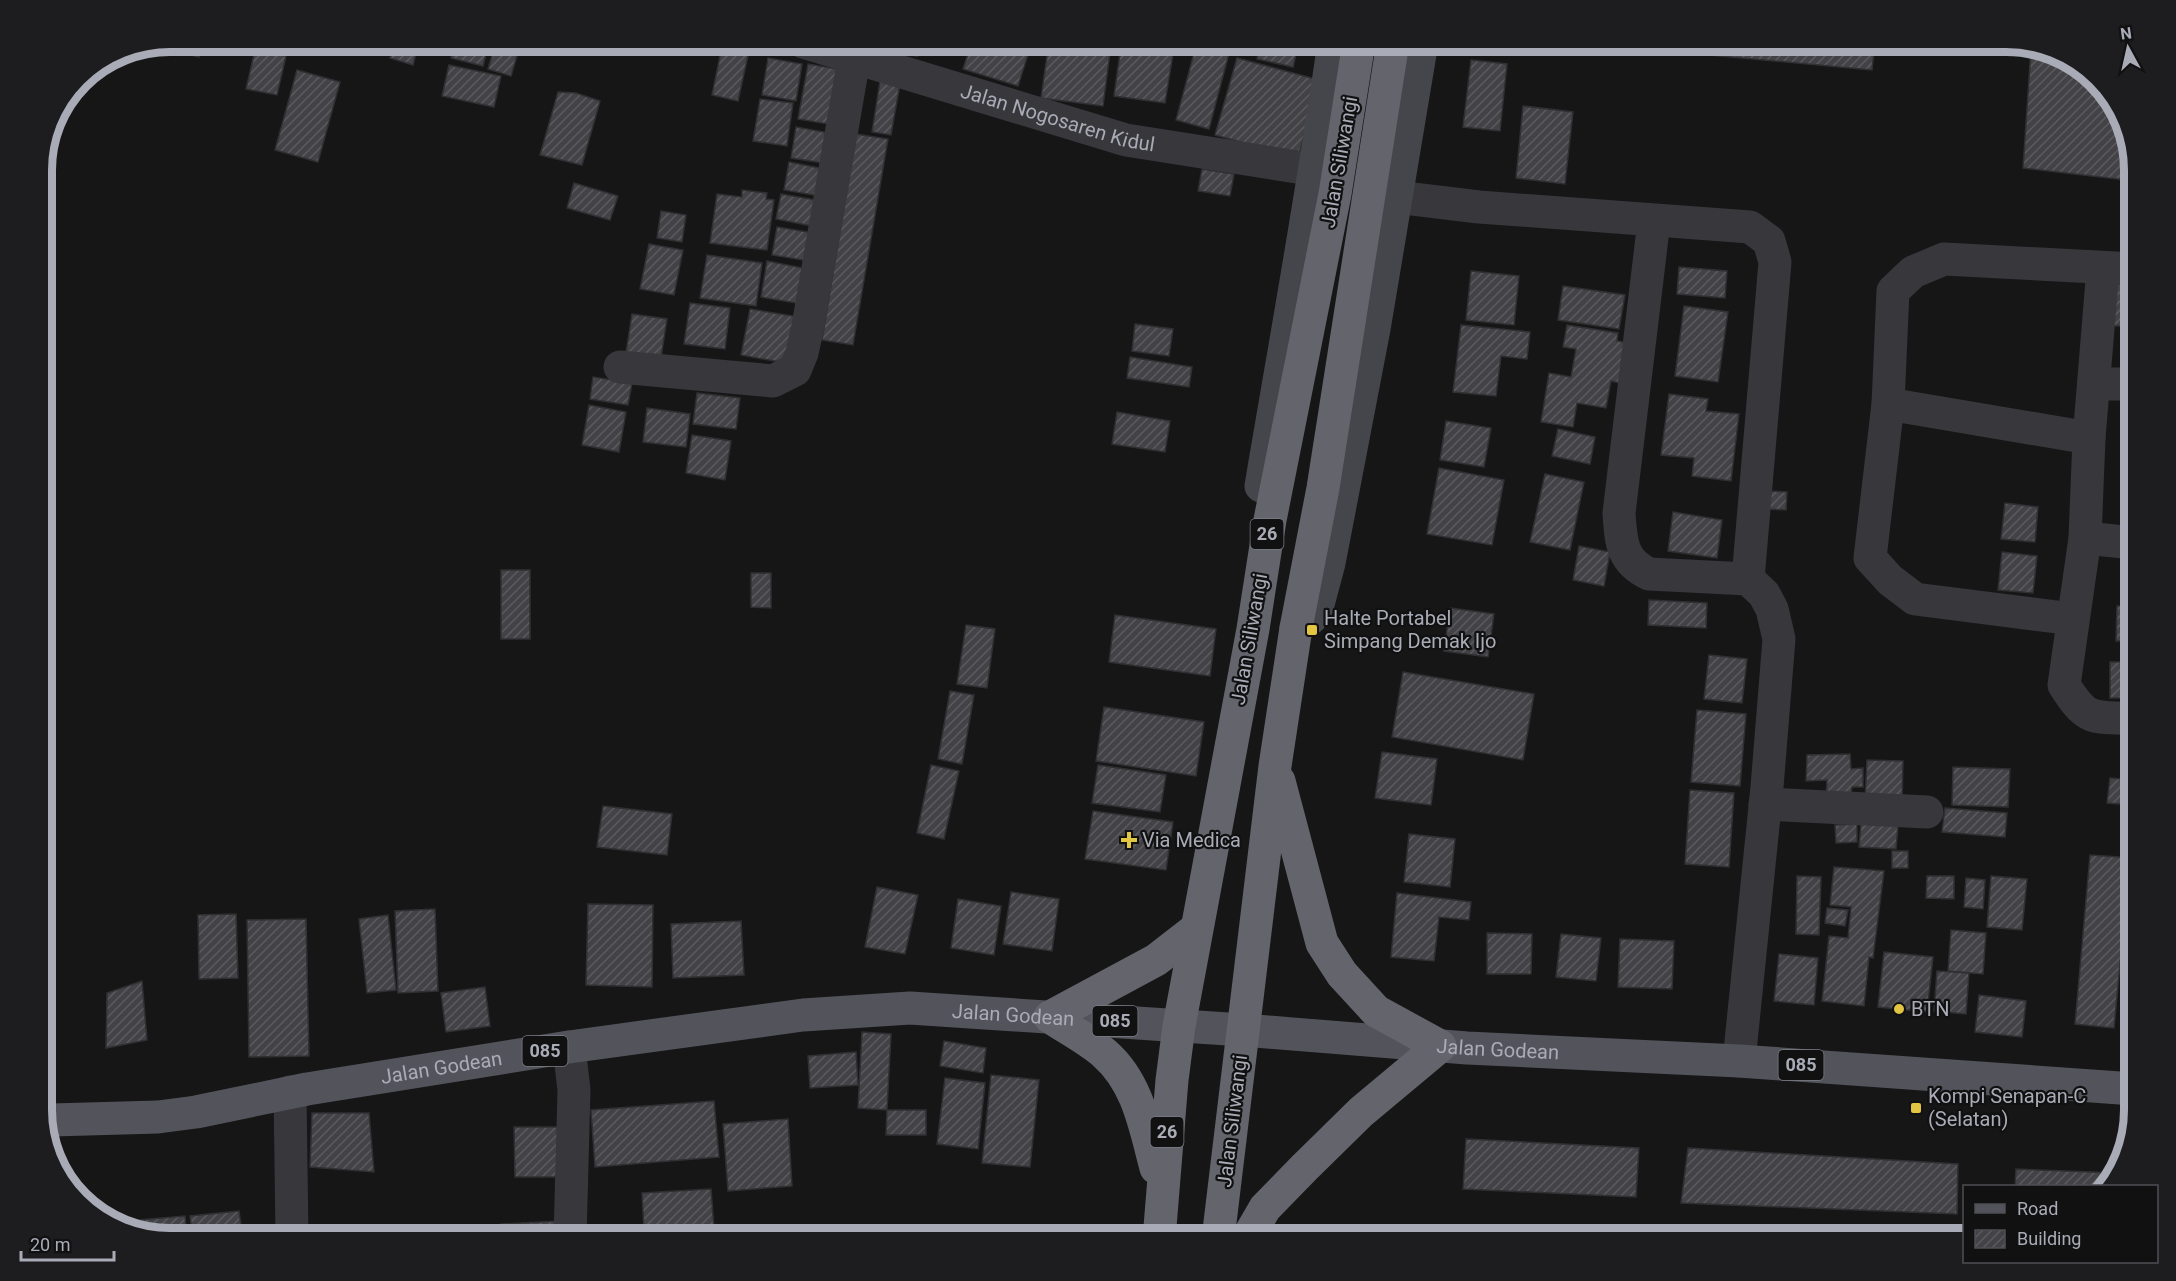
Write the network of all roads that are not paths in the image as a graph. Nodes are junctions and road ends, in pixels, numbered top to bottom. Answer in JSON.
{"nodes":[{"id":1,"x":833,"y":52,"type":"edge"},
{"id":2,"x":1333,"y":52,"type":"edge"},
{"id":3,"x":1357,"y":52,"type":"edge"},
{"id":4,"x":1391,"y":52,"type":"edge"},
{"id":5,"x":1420,"y":52,"type":"edge"},
{"id":6,"x":854,"y":59,"type":"junction"},
{"id":7,"x":1316,"y":170,"type":"junction"},
{"id":8,"x":1396,"y":197,"type":"junction"},
{"id":9,"x":1654,"y":221,"type":"junction"},
{"id":10,"x":2118,"y":269,"type":"edge"},
{"id":11,"x":620,"y":367,"type":"dead end"},
{"id":12,"x":2094,"y":384,"type":"junction"},
{"id":13,"x":2123,"y":384,"type":"edge"},
{"id":14,"x":1888,"y":404,"type":"junction"},
{"id":15,"x":2088,"y":438,"type":"junction"},
{"id":16,"x":2085,"y":538,"type":"junction"},
{"id":17,"x":2123,"y":542,"type":"edge"},
{"id":18,"x":1748,"y":579,"type":"junction"},
{"id":19,"x":2073,"y":619,"type":"junction"},
{"id":20,"x":1296,"y":628,"type":"junction"},
{"id":21,"x":1253,"y":629,"type":"junction"},
{"id":22,"x":2124,"y":718,"type":"edge"},
{"id":23,"x":1275,"y":766,"type":"junction"},
{"id":24,"x":1765,"y":804,"type":"junction"},
{"id":25,"x":1927,"y":812,"type":"dead end"},
{"id":26,"x":1196,"y":929,"type":"junction"},
{"id":27,"x":1050,"y":1017,"type":"junction"},
{"id":28,"x":1179,"y":1026,"type":"junction"},
{"id":29,"x":1243,"y":1030,"type":"junction"},
{"id":30,"x":1440,"y":1046,"type":"junction"},
{"id":31,"x":569,"y":1047,"type":"junction"},
{"id":32,"x":1739,"y":1060,"type":"junction"},
{"id":33,"x":2124,"y":1088,"type":"edge"},
{"id":34,"x":290,"y":1092,"type":"junction"},
{"id":35,"x":53,"y":1120,"type":"edge"},
{"id":36,"x":1162,"y":1190,"type":"junction"},
{"id":37,"x":292,"y":1228,"type":"edge"},
{"id":38,"x":570,"y":1228,"type":"edge"},
{"id":39,"x":1160,"y":1228,"type":"edge"},
{"id":40,"x":1219,"y":1228,"type":"edge"},
{"id":41,"x":1253,"y":1228,"type":"edge"}],
"edges":[{"from":1,"to":6,"type":"street","name":"Jalan Nogosaren Kidul"},
{"from":2,"to":7,"type":"street"},
{"from":3,"to":21,"type":"highway","name":"Jalan Siliwangi","number":"26"},
{"from":4,"to":20,"type":"highway","name":"Jalan Siliwangi","number":"26"},
{"from":5,"to":8,"type":"street"},
{"from":6,"to":7,"type":"street","name":"Jalan Nogosaren Kidul"},
{"from":6,"to":11,"type":"street"},
{"from":7,"to":21,"type":"street"},
{"from":8,"to":9,"type":"street"},
{"from":8,"to":20,"type":"street"},
{"from":9,"to":18,"type":"street"},
{"from":9,"to":18,"type":"street"},
{"from":10,"to":12,"type":"street"},
{"from":10,"to":14,"type":"street"},
{"from":12,"to":13,"type":"street"},
{"from":12,"to":15,"type":"street"},
{"from":14,"to":15,"type":"street"},
{"from":14,"to":19,"type":"street"},
{"from":15,"to":16,"type":"street"},
{"from":16,"to":17,"type":"street"},
{"from":16,"to":19,"type":"street"},
{"from":18,"to":24,"type":"street"},
{"from":19,"to":22,"type":"street"},
{"from":20,"to":23,"type":"highway","name":"Jalan Siliwangi","number":"26"},
{"from":21,"to":26,"type":"highway","name":"Jalan Siliwangi","number":"26"},
{"from":23,"to":29,"type":"highway","name":"Jalan Siliwangi","number":"26"},
{"from":23,"to":30,"type":"highway"},
{"from":24,"to":25,"type":"street"},
{"from":24,"to":32,"type":"street"},
{"from":26,"to":27,"type":"highway"},
{"from":26,"to":28,"type":"highway","name":"Jalan Siliwangi","number":"26"},
{"from":27,"to":28,"type":"main road","name":"Jalan Godean","number":"085"},
{"from":27,"to":31,"type":"main road","name":"Jalan Godean","number":"085"},
{"from":27,"to":36,"type":"highway"},
{"from":28,"to":29,"type":"main road","name":"Jalan Godean","number":"085"},
{"from":28,"to":36,"type":"highway","name":"Jalan Siliwangi","number":"26"},
{"from":29,"to":30,"type":"main road","name":"Jalan Godean","number":"085"},
{"from":29,"to":40,"type":"highway","name":"Jalan Siliwangi","number":"26"},
{"from":30,"to":32,"type":"main road","name":"Jalan Godean","number":"085"},
{"from":30,"to":41,"type":"highway"},
{"from":31,"to":34,"type":"main road","name":"Jalan Godean","number":"085"},
{"from":31,"to":38,"type":"street"},
{"from":32,"to":33,"type":"main road","name":"Jalan Godean","number":"085"},
{"from":34,"to":35,"type":"main road","name":"Jalan Godean","number":"085"},
{"from":34,"to":37,"type":"street"},
{"from":36,"to":39,"type":"highway","name":"Jalan Siliwangi","number":"26"}]}
